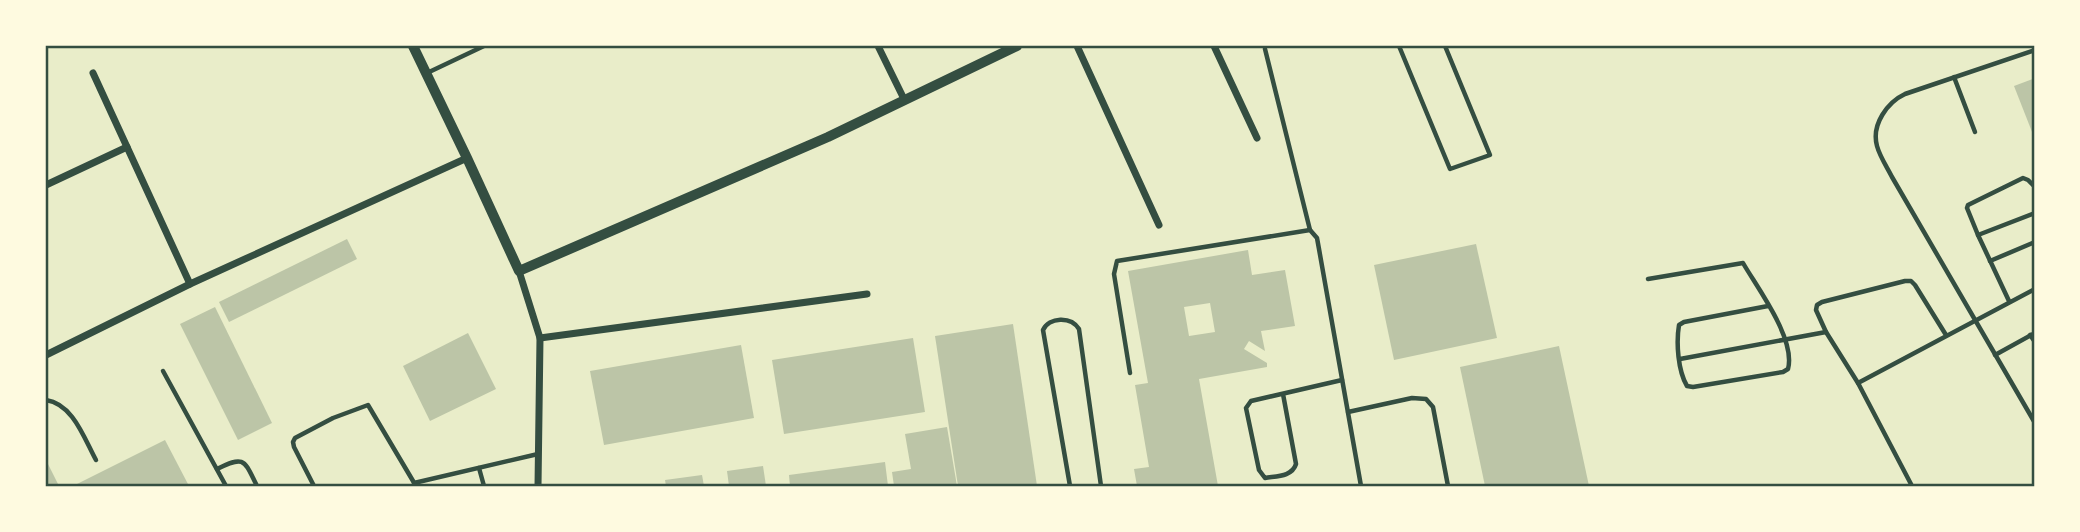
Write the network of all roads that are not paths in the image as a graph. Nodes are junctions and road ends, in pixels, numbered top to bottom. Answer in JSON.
{"nodes":[{"id":1,"x":413,"y":46,"type":"edge"},
{"id":2,"x":484,"y":46,"type":"edge"},
{"id":3,"x":878,"y":46,"type":"edge"},
{"id":4,"x":1017,"y":46,"type":"edge"},
{"id":5,"x":1077,"y":46,"type":"edge"},
{"id":6,"x":1214,"y":46,"type":"edge"},
{"id":7,"x":1399,"y":46,"type":"edge"},
{"id":8,"x":1445,"y":46,"type":"edge"},
{"id":9,"x":1265,"y":49,"type":"dead end"},
{"id":10,"x":2035,"y":50,"type":"edge"},
{"id":11,"x":93,"y":73,"type":"dead end"},
{"id":12,"x":426,"y":74,"type":"junction"},
{"id":13,"x":1954,"y":77,"type":"junction"},
{"id":14,"x":904,"y":99,"type":"junction"},
{"id":15,"x":1975,"y":132,"type":"dead end"},
{"id":16,"x":1257,"y":138,"type":"dead end"},
{"id":17,"x":127,"y":147,"type":"junction"},
{"id":18,"x":467,"y":158,"type":"junction"},
{"id":19,"x":46,"y":185,"type":"edge"},
{"id":20,"x":2035,"y":187,"type":"edge"},
{"id":21,"x":2035,"y":213,"type":"edge"},
{"id":22,"x":1159,"y":225,"type":"dead end"},
{"id":23,"x":1310,"y":230,"type":"junction"},
{"id":24,"x":1978,"y":235,"type":"junction"},
{"id":25,"x":2035,"y":242,"type":"edge"},
{"id":26,"x":1990,"y":261,"type":"junction"},
{"id":27,"x":519,"y":271,"type":"junction"},
{"id":28,"x":1648,"y":279,"type":"dead end"},
{"id":29,"x":190,"y":284,"type":"junction"},
{"id":30,"x":2035,"y":289,"type":"edge"},
{"id":31,"x":867,"y":294,"type":"dead end"},
{"id":32,"x":2010,"y":301,"type":"junction"},
{"id":33,"x":1768,"y":306,"type":"junction"},
{"id":34,"x":1975,"y":320,"type":"junction"},
{"id":35,"x":1826,"y":332,"type":"junction"},
{"id":36,"x":2033,"y":334,"type":"edge"},
{"id":37,"x":1946,"y":335,"type":"junction"},
{"id":38,"x":540,"y":338,"type":"junction"},
{"id":39,"x":1786,"y":339,"type":"junction"},
{"id":40,"x":2035,"y":342,"type":"edge"},
{"id":41,"x":46,"y":355,"type":"edge"},
{"id":42,"x":1995,"y":355,"type":"junction"},
{"id":43,"x":1680,"y":359,"type":"junction"},
{"id":44,"x":163,"y":371,"type":"dead end"},
{"id":45,"x":1130,"y":373,"type":"dead end"},
{"id":46,"x":1342,"y":380,"type":"junction"},
{"id":47,"x":1858,"y":383,"type":"junction"},
{"id":48,"x":1283,"y":394,"type":"junction"},
{"id":49,"x":46,"y":400,"type":"edge"},
{"id":50,"x":1348,"y":412,"type":"junction"},
{"id":51,"x":2035,"y":423,"type":"edge"},
{"id":52,"x":538,"y":454,"type":"junction"},
{"id":53,"x":96,"y":460,"type":"dead end"},
{"id":54,"x":479,"y":468,"type":"junction"},
{"id":55,"x":217,"y":469,"type":"junction"},
{"id":56,"x":415,"y":485,"type":"edge"},
{"id":57,"x":226,"y":486,"type":"edge"},
{"id":58,"x":257,"y":486,"type":"edge"},
{"id":59,"x":314,"y":486,"type":"edge"},
{"id":60,"x":484,"y":486,"type":"edge"},
{"id":61,"x":538,"y":486,"type":"edge"},
{"id":62,"x":1070,"y":486,"type":"edge"},
{"id":63,"x":1101,"y":486,"type":"edge"},
{"id":64,"x":1361,"y":486,"type":"edge"},
{"id":65,"x":1448,"y":486,"type":"edge"},
{"id":66,"x":1912,"y":486,"type":"edge"}],
"edges":[{"from":1,"to":12,"type":"street"},
{"from":2,"to":12,"type":"lane"},
{"from":3,"to":14,"type":"street"},
{"from":4,"to":14,"type":"street"},
{"from":5,"to":22,"type":"street"},
{"from":6,"to":16,"type":"street"},
{"from":7,"to":8,"type":"lane"},
{"from":9,"to":23,"type":"lane"},
{"from":10,"to":13,"type":"lane"},
{"from":11,"to":17,"type":"street"},
{"from":12,"to":18,"type":"street"},
{"from":13,"to":15,"type":"lane"},
{"from":13,"to":34,"type":"lane"},
{"from":14,"to":27,"type":"street"},
{"from":17,"to":19,"type":"street"},
{"from":17,"to":29,"type":"street"},
{"from":18,"to":27,"type":"street"},
{"from":18,"to":29,"type":"street"},
{"from":20,"to":24,"type":"lane"},
{"from":21,"to":24,"type":"lane"},
{"from":23,"to":45,"type":"lane"},
{"from":23,"to":46,"type":"lane"},
{"from":24,"to":26,"type":"lane"},
{"from":25,"to":26,"type":"lane"},
{"from":26,"to":32,"type":"lane"},
{"from":27,"to":38,"type":"street"},
{"from":28,"to":33,"type":"lane"},
{"from":29,"to":41,"type":"street"},
{"from":30,"to":32,"type":"lane"},
{"from":31,"to":38,"type":"street"},
{"from":32,"to":34,"type":"lane"},
{"from":33,"to":39,"type":"lane"},
{"from":33,"to":43,"type":"lane"},
{"from":34,"to":37,"type":"lane"},
{"from":34,"to":42,"type":"lane"},
{"from":35,"to":37,"type":"lane"},
{"from":35,"to":39,"type":"lane"},
{"from":35,"to":47,"type":"lane"},
{"from":36,"to":40,"type":"lane"},
{"from":36,"to":42,"type":"lane"},
{"from":37,"to":47,"type":"lane"},
{"from":38,"to":52,"type":"street"},
{"from":39,"to":43,"type":"lane"},
{"from":39,"to":43,"type":"lane"},
{"from":42,"to":51,"type":"lane"},
{"from":44,"to":55,"type":"lane"},
{"from":46,"to":48,"type":"lane"},
{"from":46,"to":50,"type":"lane"},
{"from":47,"to":66,"type":"lane"},
{"from":48,"to":48,"type":"lane"},
{"from":49,"to":53,"type":"lane"},
{"from":50,"to":64,"type":"lane"},
{"from":50,"to":65,"type":"lane"},
{"from":52,"to":54,"type":"lane"},
{"from":52,"to":61,"type":"street"},
{"from":54,"to":56,"type":"lane"},
{"from":54,"to":60,"type":"lane"},
{"from":55,"to":57,"type":"lane"},
{"from":55,"to":58,"type":"lane"},
{"from":56,"to":59,"type":"lane"},
{"from":62,"to":63,"type":"lane"}]}
